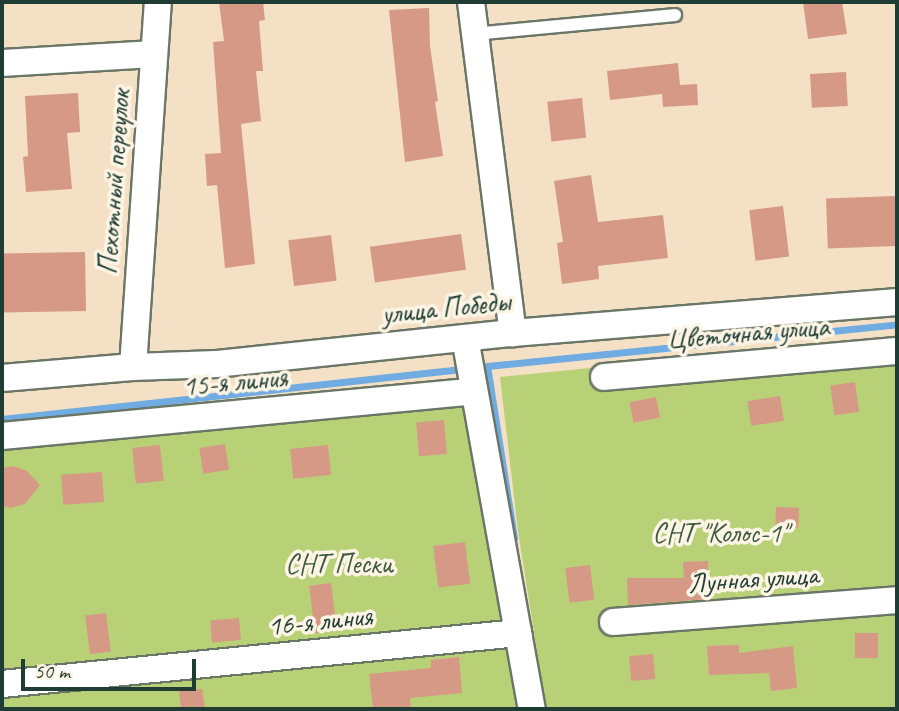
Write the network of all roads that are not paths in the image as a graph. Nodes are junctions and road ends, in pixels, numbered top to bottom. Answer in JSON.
{"nodes":[{"id":1,"x":158,"y":2,"type":"edge"},
{"id":2,"x":471,"y":2,"type":"edge"},
{"id":3,"x":676,"y":15,"type":"dead end"},
{"id":4,"x":474,"y":34,"type":"junction"},
{"id":5,"x":154,"y":54,"type":"junction"},
{"id":6,"x":2,"y":63,"type":"edge"},
{"id":7,"x":897,"y":302,"type":"edge"},
{"id":8,"x":513,"y":333,"type":"junction"},
{"id":9,"x":465,"y":338,"type":"junction"},
{"id":10,"x":897,"y":351,"type":"edge"},
{"id":11,"x":133,"y":367,"type":"junction"},
{"id":12,"x":604,"y":377,"type":"dead end"},
{"id":13,"x":2,"y":379,"type":"edge"},
{"id":14,"x":474,"y":391,"type":"junction"},
{"id":15,"x":2,"y":436,"type":"edge"},
{"id":16,"x":897,"y":600,"type":"edge"},
{"id":17,"x":613,"y":622,"type":"dead end"},
{"id":18,"x":519,"y":632,"type":"junction"},
{"id":19,"x":2,"y":684,"type":"edge"},
{"id":20,"x":532,"y":709,"type":"edge"}],
"edges":[{"from":1,"to":5,"type":"street","name":"Пехотный переулок"},
{"from":2,"to":4,"type":"street"},
{"from":3,"to":4,"type":"lane"},
{"from":4,"to":8,"type":"street"},
{"from":5,"to":6,"type":"street"},
{"from":5,"to":11,"type":"street","name":"Пехотный переулок"},
{"from":7,"to":8,"type":"street","name":"улица Победы"},
{"from":8,"to":9,"type":"street","name":"улица Победы"},
{"from":9,"to":11,"type":"street","name":"улица Победы"},
{"from":9,"to":14,"type":"street"},
{"from":10,"to":12,"type":"street","name":"Цветочная улица"},
{"from":11,"to":13,"type":"street","name":"улица Победы"},
{"from":14,"to":15,"type":"street","name":"15-я линия"},
{"from":14,"to":18,"type":"street"},
{"from":16,"to":17,"type":"street","name":"Лунная улица"},
{"from":18,"to":19,"type":"street","name":"16-я линия"},
{"from":18,"to":20,"type":"street"}]}
